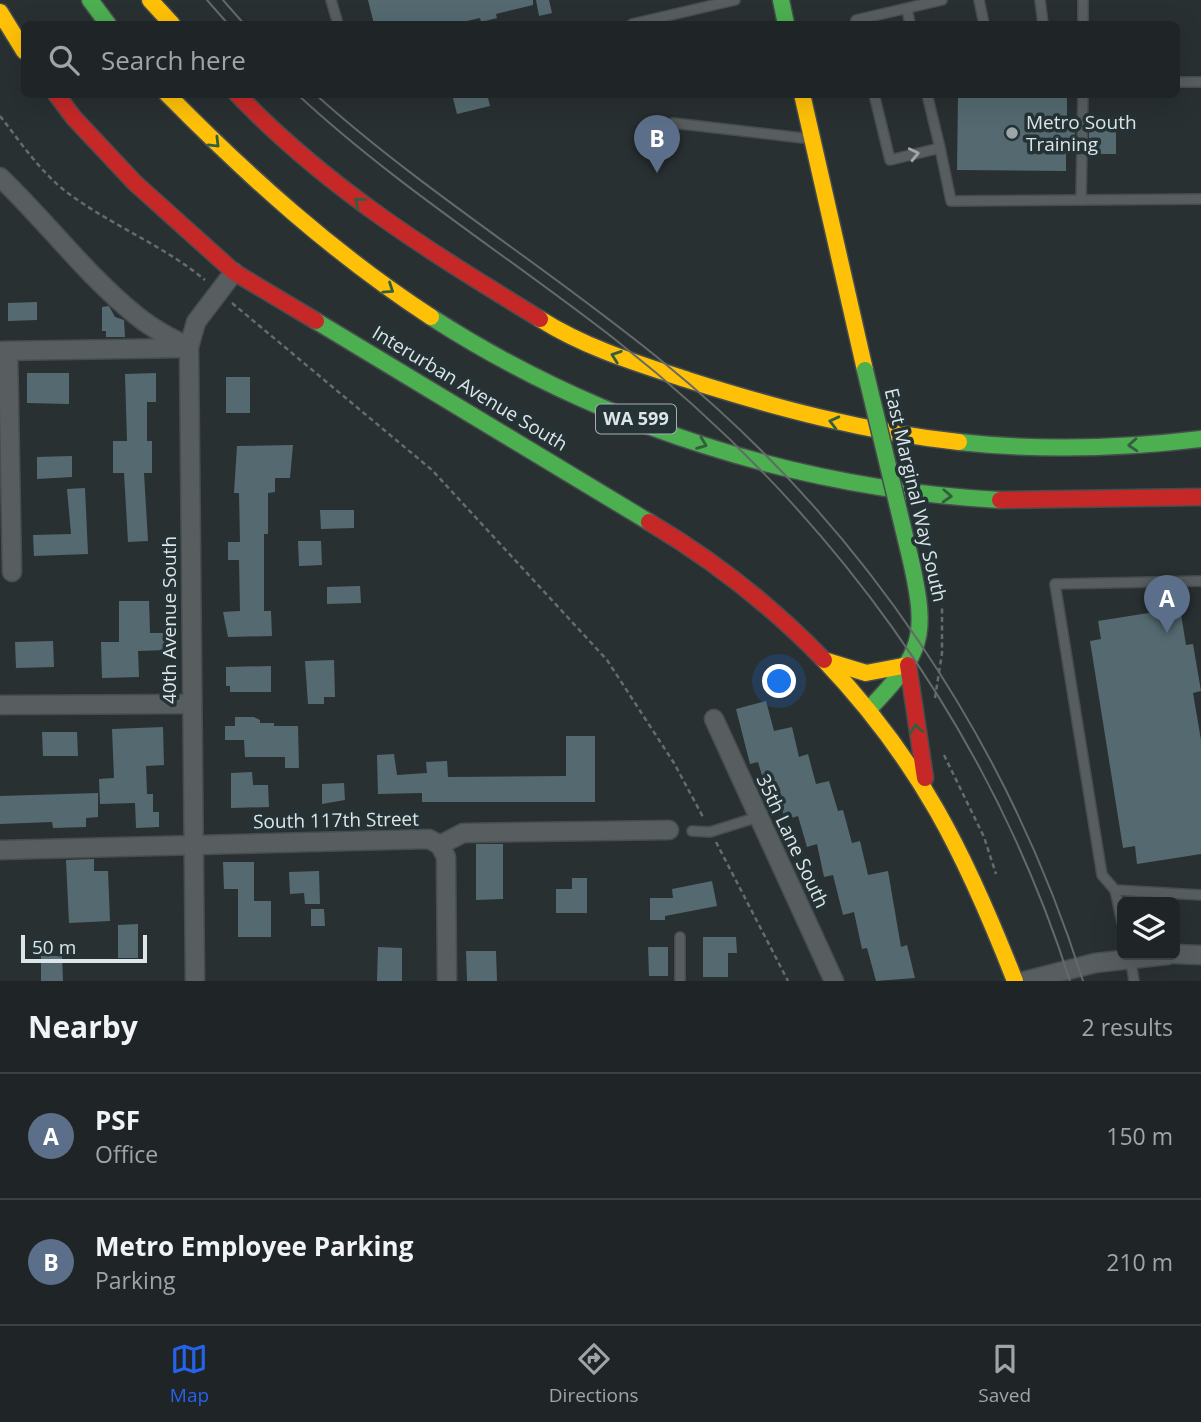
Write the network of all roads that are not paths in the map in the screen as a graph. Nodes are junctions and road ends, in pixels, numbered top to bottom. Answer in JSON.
{"nodes":[{"id":1,"x":90,"y":0,"type":"edge"},
{"id":2,"x":150,"y":0,"type":"edge"},
{"id":3,"x":331,"y":0,"type":"edge"},
{"id":4,"x":736,"y":0,"type":"edge"},
{"id":5,"x":781,"y":0,"type":"edge"},
{"id":6,"x":942,"y":0,"type":"edge"},
{"id":7,"x":979,"y":0,"type":"edge"},
{"id":8,"x":1040,"y":0,"type":"edge"},
{"id":9,"x":1083,"y":0,"type":"edge"},
{"id":10,"x":694,"y":5,"type":"edge"},
{"id":11,"x":906,"y":9,"type":"junction"},
{"id":12,"x":0,"y":12,"type":"edge"},
{"id":13,"x":106,"y":21,"type":"edge"},
{"id":14,"x":169,"y":21,"type":"edge"},
{"id":15,"x":337,"y":21,"type":"edge"},
{"id":16,"x":642,"y":21,"type":"edge"},
{"id":17,"x":785,"y":21,"type":"edge"},
{"id":18,"x":861,"y":21,"type":"edge"},
{"id":19,"x":909,"y":21,"type":"edge"},
{"id":20,"x":983,"y":21,"type":"edge"},
{"id":21,"x":1043,"y":21,"type":"edge"},
{"id":22,"x":1083,"y":21,"type":"edge"},
{"id":23,"x":21,"y":46,"type":"edge"},
{"id":24,"x":1180,"y":82,"type":"edge"},
{"id":25,"x":1201,"y":82,"type":"edge"},
{"id":26,"x":59,"y":98,"type":"edge"},
{"id":27,"x":171,"y":98,"type":"edge"},
{"id":28,"x":241,"y":98,"type":"edge"},
{"id":29,"x":803,"y":98,"type":"edge"},
{"id":30,"x":875,"y":98,"type":"edge"},
{"id":31,"x":928,"y":98,"type":"edge"},
{"id":32,"x":1083,"y":98,"type":"edge"},
{"id":33,"x":673,"y":123,"type":"dead end"},
{"id":34,"x":812,"y":139,"type":"junction"},
{"id":35,"x":940,"y":148,"type":"junction"},
{"id":36,"x":0,"y":177,"type":"edge"},
{"id":37,"x":1201,"y":199,"type":"edge"},
{"id":38,"x":1081,"y":200,"type":"junction"},
{"id":39,"x":234,"y":272,"type":"junction"},
{"id":40,"x":189,"y":348,"type":"junction"},
{"id":41,"x":4,"y":351,"type":"edge"},
{"id":42,"x":1201,"y":439,"type":"edge"},
{"id":43,"x":1201,"y":497,"type":"edge"},
{"id":44,"x":6,"y":573,"type":"edge"},
{"id":45,"x":1201,"y":581,"type":"edge"},
{"id":46,"x":827,"y":661,"type":"junction"},
{"id":47,"x":908,"y":666,"type":"junction"},
{"id":48,"x":191,"y":704,"type":"junction"},
{"id":49,"x":0,"y":705,"type":"edge"},
{"id":50,"x":869,"y":709,"type":"junction"},
{"id":51,"x":714,"y":719,"type":"dead end"},
{"id":52,"x":928,"y":792,"type":"junction"},
{"id":53,"x":758,"y":817,"type":"junction"},
{"id":54,"x":669,"y":830,"type":"dead end"},
{"id":55,"x":692,"y":831,"type":"dead end"},
{"id":56,"x":193,"y":844,"type":"junction"},
{"id":57,"x":440,"y":845,"type":"junction"},
{"id":58,"x":0,"y":850,"type":"edge"},
{"id":59,"x":1115,"y":890,"type":"junction"},
{"id":60,"x":1201,"y":895,"type":"edge"},
{"id":61,"x":1117,"y":899,"type":"edge"},
{"id":62,"x":680,"y":937,"type":"dead end"},
{"id":63,"x":1180,"y":954,"type":"edge"},
{"id":64,"x":1201,"y":955,"type":"edge"},
{"id":65,"x":1117,"y":959,"type":"edge"},
{"id":66,"x":1130,"y":960,"type":"edge"},
{"id":67,"x":195,"y":981,"type":"edge"},
{"id":68,"x":447,"y":981,"type":"edge"},
{"id":69,"x":680,"y":981,"type":"edge"},
{"id":70,"x":834,"y":981,"type":"edge"},
{"id":71,"x":1015,"y":981,"type":"edge"},
{"id":72,"x":1025,"y":981,"type":"edge"},
{"id":73,"x":1134,"y":981,"type":"edge"}],
"edges":[{"from":1,"to":13,"type":"main road"},
{"from":2,"to":14,"type":"main road"},
{"from":3,"to":15,"type":"lane"},
{"from":4,"to":10,"type":"lane"},
{"from":5,"to":17,"type":"main road"},
{"from":6,"to":11,"type":"lane"},
{"from":7,"to":20,"type":"lane"},
{"from":8,"to":21,"type":"lane"},
{"from":9,"to":22,"type":"lane"},
{"from":10,"to":16,"type":"lane"},
{"from":11,"to":18,"type":"lane"},
{"from":11,"to":19,"type":"lane"},
{"from":12,"to":23,"type":"main road"},
{"from":24,"to":25,"type":"lane"},
{"from":26,"to":39,"type":"main road","name":"Interurban Avenue South"},
{"from":27,"to":43,"type":"main road","number":"WA 599","one_way":true},
{"from":42,"to":28,"type":"main road","number":"WA 599","one_way":true},
{"from":29,"to":34,"type":"main road","name":"East Marginal Way South"},
{"from":30,"to":35,"type":"lane","one_way":true},
{"from":31,"to":35,"type":"lane"},
{"from":32,"to":38,"type":"lane"},
{"from":33,"to":34,"type":"lane"},
{"from":34,"to":47,"type":"main road","name":"East Marginal Way South","bridge":true},
{"from":35,"to":38,"type":"lane"},
{"from":36,"to":40,"type":"street"},
{"from":37,"to":38,"type":"lane"},
{"from":39,"to":40,"type":"street","name":"40th Avenue South"},
{"from":39,"to":46,"type":"main road","name":"Interurban Avenue South"},
{"from":40,"to":41,"type":"street"},
{"from":40,"to":48,"type":"street","name":"40th Avenue South"},
{"from":41,"to":44,"type":"street"},
{"from":45,"to":59,"type":"lane"},
{"from":46,"to":47,"type":"main road"},
{"from":46,"to":50,"type":"main road","name":"Interurban Avenue South"},
{"from":47,"to":50,"type":"main road","name":"East Marginal Way South"},
{"from":52,"to":47,"type":"main road","one_way":true},
{"from":48,"to":49,"type":"street"},
{"from":48,"to":56,"type":"street","name":"40th Avenue South"},
{"from":50,"to":52,"type":"main road"},
{"from":51,"to":53,"type":"street","name":"35th Lane South"},
{"from":52,"to":71,"type":"main road"},
{"from":53,"to":55,"type":"lane"},
{"from":53,"to":70,"type":"street","name":"35th Lane South"},
{"from":54,"to":57,"type":"street","name":"South 117th Street"},
{"from":56,"to":57,"type":"street","name":"South 117th Street"},
{"from":56,"to":58,"type":"street","name":"South 117th Street"},
{"from":56,"to":67,"type":"street","name":"40th Avenue South"},
{"from":57,"to":68,"type":"street"},
{"from":59,"to":60,"type":"lane"},
{"from":59,"to":61,"type":"lane"},
{"from":62,"to":69,"type":"lane"},
{"from":63,"to":64,"type":"street"},
{"from":65,"to":72,"type":"street"},
{"from":66,"to":73,"type":"lane"}]}
